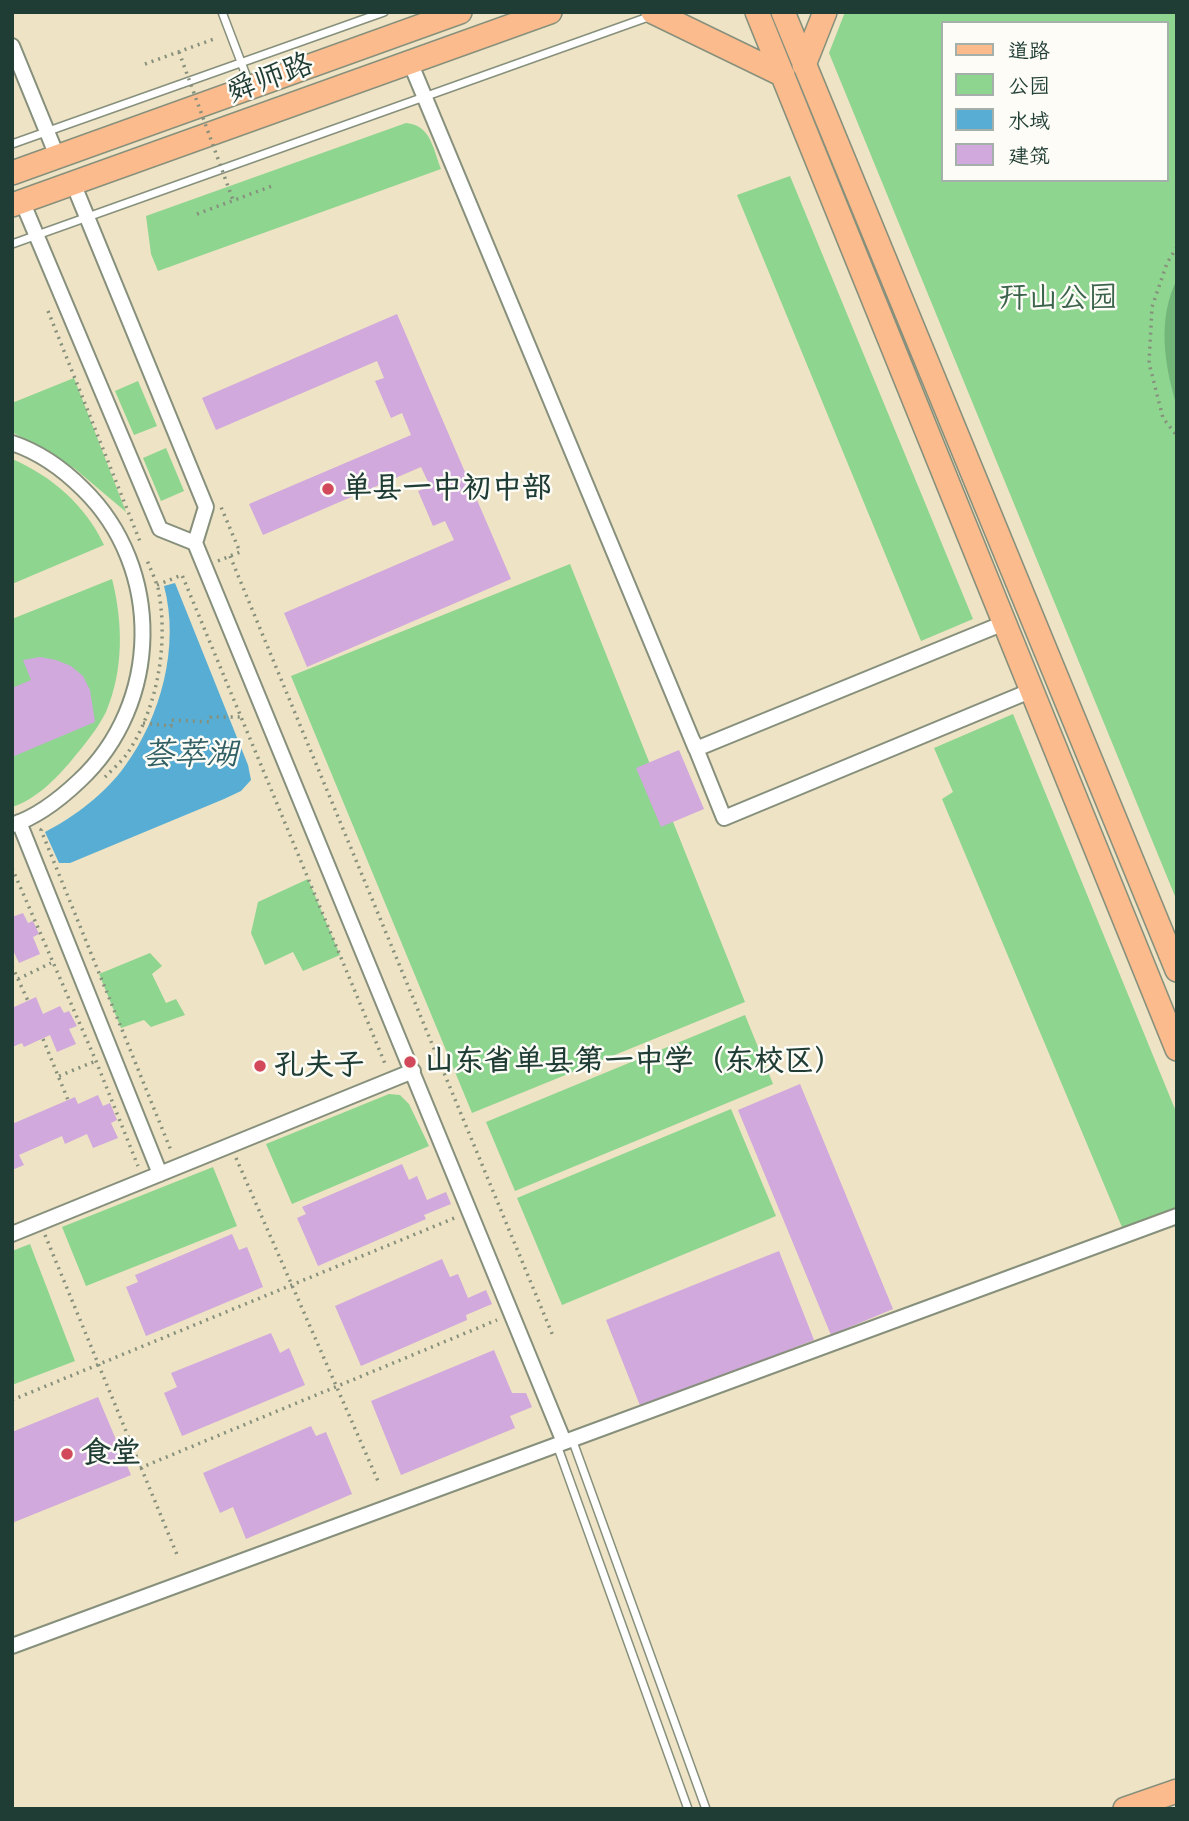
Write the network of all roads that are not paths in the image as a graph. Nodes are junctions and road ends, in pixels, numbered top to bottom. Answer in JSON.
{"nodes":[{"id":1,"x":222,"y":12,"type":"edge"},
{"id":2,"x":384,"y":12,"type":"edge"},
{"id":3,"x":460,"y":12,"type":"edge"},
{"id":4,"x":550,"y":12,"type":"edge"},
{"id":5,"x":757,"y":12,"type":"edge"},
{"id":6,"x":783,"y":12,"type":"edge"},
{"id":7,"x":825,"y":12,"type":"edge"},
{"id":8,"x":657,"y":13,"type":"edge"},
{"id":9,"x":12,"y":47,"type":"edge"},
{"id":10,"x":410,"y":62,"type":"junction"},
{"id":11,"x":804,"y":65,"type":"junction"},
{"id":12,"x":783,"y":75,"type":"junction"},
{"id":13,"x":251,"y":87,"type":"junction"},
{"id":14,"x":12,"y":145,"type":"edge"},
{"id":15,"x":57,"y":156,"type":"junction"},
{"id":16,"x":12,"y":173,"type":"edge"},
{"id":17,"x":73,"y":183,"type":"junction"},
{"id":18,"x":17,"y":203,"type":"edge"},
{"id":19,"x":35,"y":235,"type":"junction"},
{"id":20,"x":12,"y":243,"type":"edge"},
{"id":21,"x":12,"y":443,"type":"edge"},
{"id":22,"x":195,"y":543,"type":"junction"},
{"id":23,"x":1004,"y":623,"type":"junction"},
{"id":24,"x":1030,"y":691,"type":"junction"},
{"id":25,"x":692,"y":739,"type":"junction"},
{"id":26,"x":15,"y":823,"type":"edge"},
{"id":27,"x":1177,"y":970,"type":"edge"},
{"id":28,"x":1177,"y":1049,"type":"edge"},
{"id":29,"x":413,"y":1071,"type":"junction"},
{"id":30,"x":160,"y":1174,"type":"junction"},
{"id":31,"x":1177,"y":1216,"type":"edge"},
{"id":32,"x":12,"y":1234,"type":"edge"},
{"id":33,"x":564,"y":1442,"type":"junction"},
{"id":34,"x":12,"y":1646,"type":"edge"},
{"id":35,"x":1177,"y":1791,"type":"edge"},
{"id":36,"x":688,"y":1809,"type":"edge"},
{"id":37,"x":706,"y":1809,"type":"edge"},
{"id":38,"x":1125,"y":1809,"type":"edge"}],
"edges":[{"from":1,"to":13,"type":"lane"},
{"from":2,"to":14,"type":"lane"},
{"from":3,"to":13,"type":"main road","name":"舜师路"},
{"from":4,"to":10,"type":"main road","name":"舜师路"},
{"from":5,"to":12,"type":"main road"},
{"from":6,"to":11,"type":"main road"},
{"from":7,"to":11,"type":"main road"},
{"from":8,"to":12,"type":"main road"},
{"from":8,"to":19,"type":"lane"},
{"from":9,"to":15,"type":"street"},
{"from":10,"to":17,"type":"main road","name":"舜师路"},
{"from":10,"to":25,"type":"street"},
{"from":11,"to":27,"type":"main road"},
{"from":12,"to":23,"type":"main road"},
{"from":13,"to":15,"type":"main road","name":"舜师路"},
{"from":15,"to":16,"type":"main road","name":"舜师路"},
{"from":17,"to":18,"type":"main road","name":"舜师路"},
{"from":17,"to":22,"type":"street"},
{"from":18,"to":19,"type":"street"},
{"from":19,"to":20,"type":"lane"},
{"from":19,"to":22,"type":"street"},
{"from":21,"to":26,"type":"street"},
{"from":22,"to":29,"type":"street"},
{"from":23,"to":24,"type":"main road"},
{"from":23,"to":25,"type":"street"},
{"from":24,"to":25,"type":"street"},
{"from":24,"to":28,"type":"main road"},
{"from":26,"to":30,"type":"street"},
{"from":29,"to":30,"type":"street"},
{"from":29,"to":33,"type":"street"},
{"from":30,"to":32,"type":"street"},
{"from":31,"to":33,"type":"street"},
{"from":33,"to":34,"type":"street"},
{"from":33,"to":36,"type":"lane"},
{"from":33,"to":37,"type":"lane"},
{"from":35,"to":38,"type":"main road"}]}
